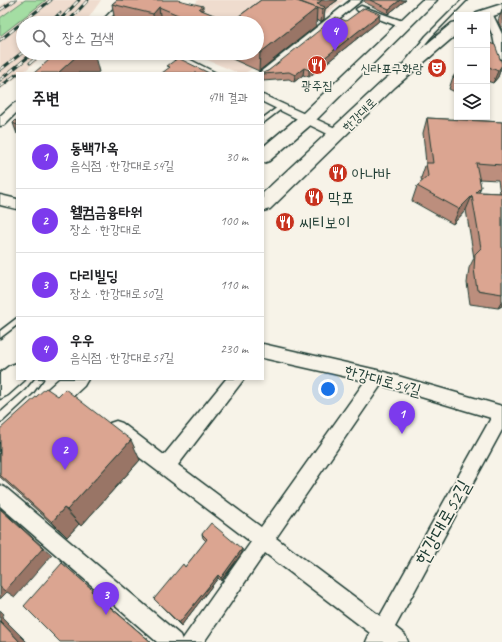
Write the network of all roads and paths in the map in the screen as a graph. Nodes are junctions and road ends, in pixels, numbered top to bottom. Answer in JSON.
{"nodes":[{"id":1,"x":124,"y":0,"type":"edge"},
{"id":2,"x":465,"y":0,"type":"edge"},
{"id":3,"x":430,"y":1,"type":"edge"},
{"id":4,"x":354,"y":3,"type":"edge"},
{"id":5,"x":502,"y":8,"type":"edge"},
{"id":6,"x":484,"y":9,"type":"edge"},
{"id":7,"x":110,"y":16,"type":"edge"},
{"id":8,"x":404,"y":25,"type":"junction"},
{"id":9,"x":454,"y":29,"type":"edge"},
{"id":10,"x":500,"y":36,"type":"edge"},
{"id":11,"x":502,"y":56,"type":"edge"},
{"id":12,"x":184,"y":60,"type":"edge"},
{"id":13,"x":209,"y":72,"type":"edge"},
{"id":14,"x":264,"y":74,"type":"edge"},
{"id":15,"x":388,"y":84,"type":"junction"},
{"id":16,"x":264,"y":98,"type":"edge"},
{"id":17,"x":282,"y":106,"type":"junction"},
{"id":18,"x":16,"y":107,"type":"edge"},
{"id":19,"x":308,"y":118,"type":"junction"},
{"id":20,"x":264,"y":120,"type":"edge"},
{"id":21,"x":0,"y":122,"type":"edge"},
{"id":22,"x":338,"y":134,"type":"junction"},
{"id":23,"x":264,"y":156,"type":"edge"},
{"id":24,"x":0,"y":200,"type":"edge"},
{"id":25,"x":264,"y":203,"type":"edge"},
{"id":26,"x":16,"y":204,"type":"edge"},
{"id":27,"x":16,"y":322,"type":"edge"},
{"id":28,"x":0,"y":335,"type":"edge"},
{"id":29,"x":264,"y":350,"type":"edge"},
{"id":30,"x":16,"y":374,"type":"edge"},
{"id":31,"x":377,"y":377,"type":"junction"},
{"id":32,"x":38,"y":380,"type":"edge"},
{"id":33,"x":235,"y":380,"type":"edge"},
{"id":34,"x":0,"y":388,"type":"edge"},
{"id":35,"x":72,"y":390,"type":"edge"},
{"id":36,"x":502,"y":414,"type":"edge"},
{"id":37,"x":0,"y":418,"type":"edge"},
{"id":38,"x":102,"y":419,"type":"edge"},
{"id":39,"x":0,"y":448,"type":"edge"},
{"id":40,"x":165,"y":467,"type":"junction"},
{"id":41,"x":0,"y":494,"type":"edge"},
{"id":42,"x":264,"y":541,"type":"junction"},
{"id":43,"x":386,"y":638,"type":"edge"},
{"id":44,"x":173,"y":642,"type":"edge"},
{"id":45,"x":192,"y":642,"type":"edge"}],
"edges":[{"from":1,"to":7,"type":"lane"},
{"from":2,"to":15,"type":"lane"},
{"from":3,"to":8,"type":"main road"},
{"from":4,"to":8,"type":"street"},
{"from":4,"to":14,"type":"street"},
{"from":5,"to":6,"type":"main road"},
{"from":6,"to":10,"type":"street"},
{"from":8,"to":19,"type":"main road"},
{"from":9,"to":15,"type":"main road","name":"한강대로"},
{"from":10,"to":11,"type":"street"},
{"from":12,"to":13,"type":"street"},
{"from":15,"to":22,"type":"main road","name":"한강대로"},
{"from":16,"to":17,"type":"street"},
{"from":17,"to":19,"type":"street"},
{"from":17,"to":20,"type":"lane"},
{"from":18,"to":21,"type":"street"},
{"from":19,"to":22,"type":"street"},
{"from":19,"to":23,"type":"main road"},
{"from":22,"to":25,"type":"main road","name":"한강대로"},
{"from":24,"to":26,"type":"street"},
{"from":27,"to":28,"type":"lane"},
{"from":29,"to":31,"type":"street","name":"한강대로54길"},
{"from":30,"to":34,"type":"main road"},
{"from":31,"to":36,"type":"street","name":"한강대로54길"},
{"from":31,"to":42,"type":"street"},
{"from":32,"to":37,"type":"lane"},
{"from":33,"to":40,"type":"street"},
{"from":35,"to":39,"type":"main road"},
{"from":36,"to":43,"type":"street","name":"한강대로52길"},
{"from":38,"to":40,"type":"street","name":"한강대로52길"},
{"from":40,"to":42,"type":"street","name":"한강대로52길"},
{"from":41,"to":44,"type":"street"},
{"from":42,"to":43,"type":"street","name":"한강대로52길"},
{"from":42,"to":45,"type":"street"}]}
